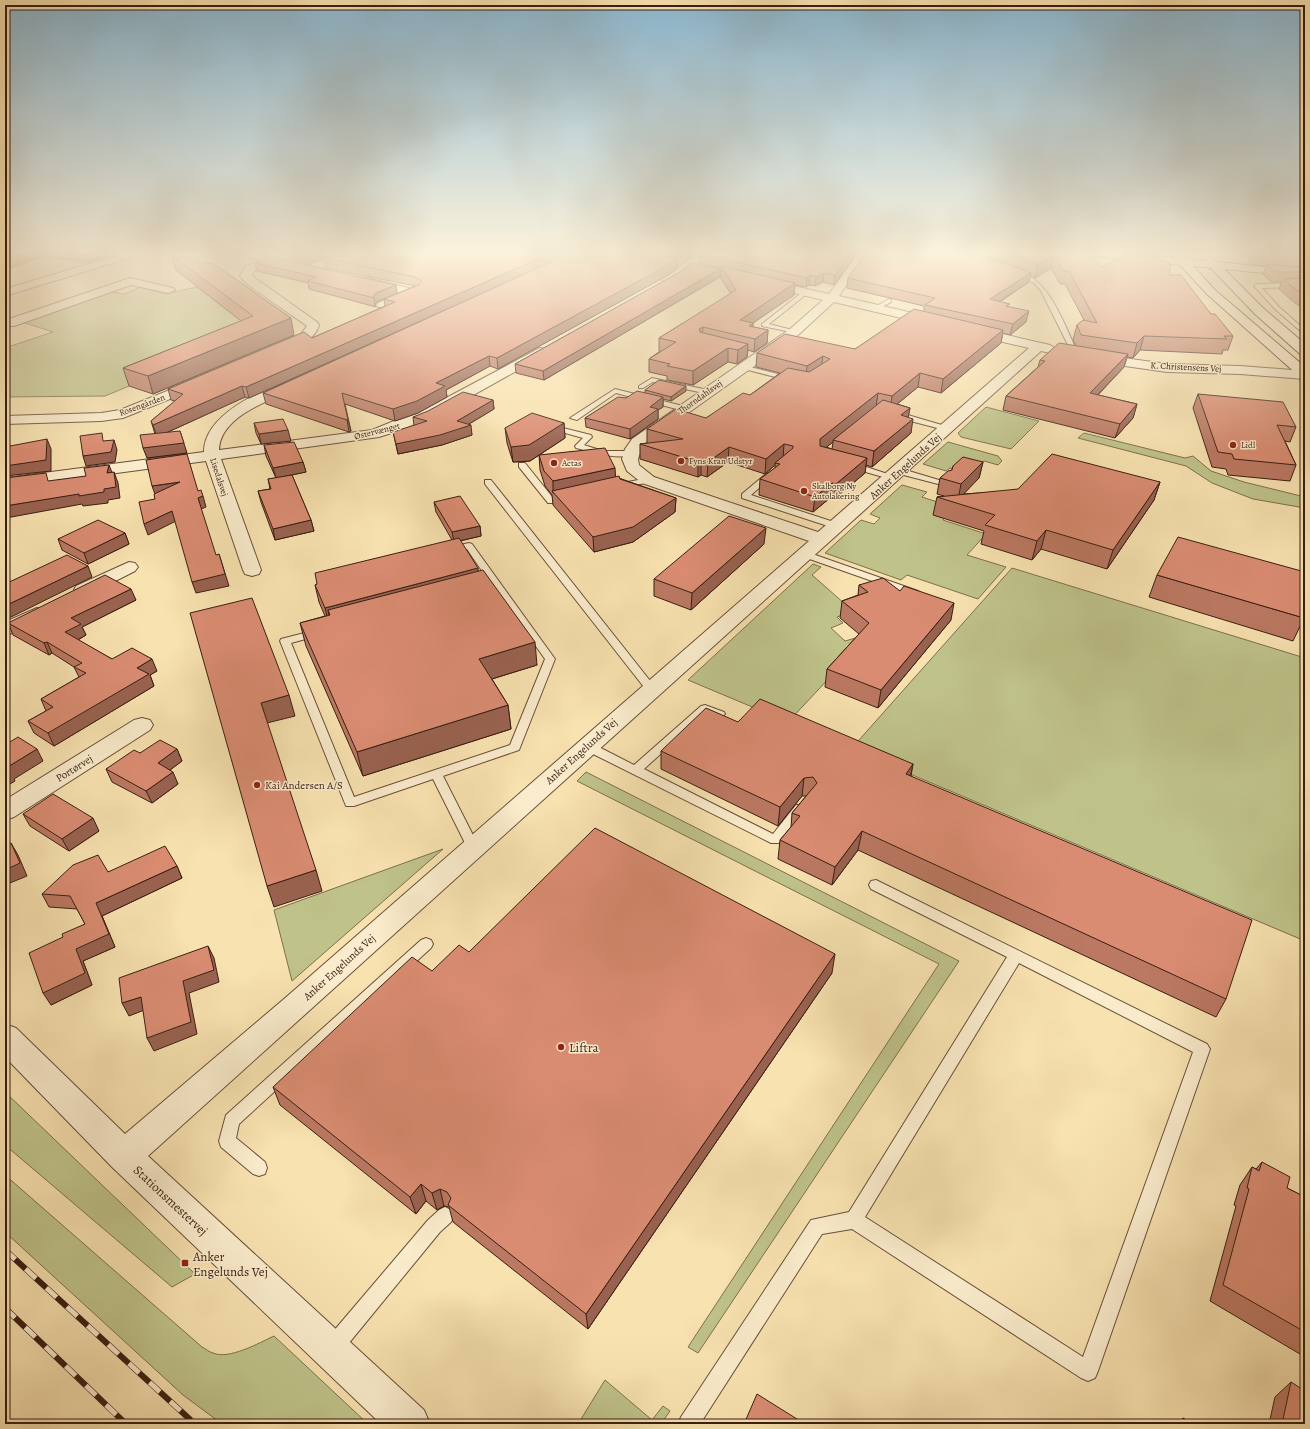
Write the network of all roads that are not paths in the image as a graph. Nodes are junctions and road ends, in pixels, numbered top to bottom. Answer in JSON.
{"nodes":[{"id":1,"x":22,"y":319,"type":"edge"},
{"id":2,"x":304,"y":319,"type":"edge"},
{"id":3,"x":772,"y":319,"type":"edge"},
{"id":4,"x":809,"y":319,"type":"edge"},
{"id":5,"x":919,"y":319,"type":"edge"},
{"id":6,"x":1058,"y":319,"type":"edge"},
{"id":7,"x":1242,"y":319,"type":"edge"},
{"id":8,"x":1262,"y":319,"type":"edge"},
{"id":9,"x":1265,"y":319,"type":"edge"},
{"id":10,"x":1289,"y":319,"type":"edge"},
{"id":11,"x":5,"y":322,"type":"edge"},
{"id":12,"x":945,"y":325,"type":"edge"},
{"id":13,"x":961,"y":328,"type":"edge"},
{"id":14,"x":794,"y":332,"type":"junction"},
{"id":15,"x":1281,"y":332,"type":"junction"},
{"id":16,"x":1305,"y":333,"type":"edge"},
{"id":17,"x":549,"y":347,"type":"edge"},
{"id":18,"x":1038,"y":347,"type":"junction"},
{"id":19,"x":1305,"y":351,"type":"edge"},
{"id":20,"x":271,"y":352,"type":"edge"},
{"id":21,"x":1070,"y":354,"type":"junction"},
{"id":22,"x":742,"y":368,"type":"junction"},
{"id":23,"x":1304,"y":369,"type":"edge"},
{"id":24,"x":206,"y":380,"type":"edge"},
{"id":25,"x":305,"y":380,"type":"edge"},
{"id":26,"x":800,"y":381,"type":"edge"},
{"id":27,"x":641,"y":387,"type":"dead end"},
{"id":28,"x":708,"y":392,"type":"junction"},
{"id":29,"x":684,"y":409,"type":"junction"},
{"id":30,"x":888,"y":412,"type":"edge"},
{"id":31,"x":574,"y":418,"type":"dead end"},
{"id":32,"x":5,"y":420,"type":"edge"},
{"id":33,"x":541,"y":423,"type":"edge"},
{"id":34,"x":948,"y":428,"type":"junction"},
{"id":35,"x":629,"y":453,"type":"junction"},
{"id":36,"x":212,"y":457,"type":"junction"},
{"id":37,"x":843,"y":463,"type":"edge"},
{"id":38,"x":522,"y":465,"type":"dead end"},
{"id":39,"x":775,"y":472,"type":"edge"},
{"id":40,"x":896,"y":474,"type":"junction"},
{"id":41,"x":648,"y":480,"type":"junction"},
{"id":42,"x":488,"y":482,"type":"dead end"},
{"id":43,"x":5,"y":483,"type":"edge"},
{"id":44,"x":945,"y":483,"type":"edge"},
{"id":45,"x":611,"y":488,"type":"edge"},
{"id":46,"x":574,"y":496,"type":"edge"},
{"id":47,"x":837,"y":526,"type":"junction"},
{"id":48,"x":821,"y":539,"type":"junction"},
{"id":49,"x":439,"y":553,"type":"edge"},
{"id":50,"x":804,"y":554,"type":"junction"},
{"id":51,"x":116,"y":568,"type":"dead end"},
{"id":52,"x":252,"y":570,"type":"dead end"},
{"id":53,"x":497,"y":585,"type":"junction"},
{"id":54,"x":467,"y":593,"type":"edge"},
{"id":55,"x":925,"y":596,"type":"edge"},
{"id":56,"x":5,"y":630,"type":"edge"},
{"id":57,"x":323,"y":631,"type":"edge"},
{"id":58,"x":651,"y":689,"type":"junction"},
{"id":59,"x":733,"y":720,"type":"edge"},
{"id":60,"x":142,"y":725,"type":"dead end"},
{"id":61,"x":587,"y":746,"type":"junction"},
{"id":62,"x":636,"y":770,"type":"junction"},
{"id":63,"x":436,"y":774,"type":"junction"},
{"id":64,"x":807,"y":800,"type":"edge"},
{"id":65,"x":5,"y":811,"type":"edge"},
{"id":66,"x":473,"y":847,"type":"junction"},
{"id":67,"x":876,"y":885,"type":"dead end"},
{"id":68,"x":426,"y":944,"type":"dead end"},
{"id":69,"x":1016,"y":955,"type":"junction"},
{"id":70,"x":5,"y":1037,"type":"edge"},
{"id":71,"x":124,"y":1156,"type":"junction"},
{"id":72,"x":259,"y":1168,"type":"dead end"},
{"id":73,"x":444,"y":1216,"type":"dead end"},
{"id":74,"x":854,"y":1220,"type":"junction"},
{"id":75,"x":330,"y":1350,"type":"junction"},
{"id":76,"x":410,"y":1424,"type":"edge"},
{"id":77,"x":688,"y":1424,"type":"edge"}],
"edges":[{"from":1,"to":11,"type":"street"},
{"from":2,"to":20,"type":"street"},
{"from":3,"to":14,"type":"lane"},
{"from":4,"to":14,"type":"street","name":"Thorndahlsvej"},
{"from":5,"to":12,"type":"street"},
{"from":6,"to":21,"type":"lane"},
{"from":7,"to":23,"type":"street"},
{"from":8,"to":15,"type":"street"},
{"from":9,"to":15,"type":"street"},
{"from":10,"to":16,"type":"lane"},
{"from":13,"to":18,"type":"street","name":"K. Christensens Vej"},
{"from":14,"to":22,"type":"street","name":"Thorndahlsvej"},
{"from":15,"to":19,"type":"street"},
{"from":17,"to":36,"type":"street","name":"Østervænget"},
{"from":18,"to":21,"type":"street","name":"K. Christensens Vej"},
{"from":18,"to":34,"type":"street","name":"Anker Engelunds Vej"},
{"from":21,"to":23,"type":"street","name":"K. Christensens Vej"},
{"from":22,"to":26,"type":"lane"},
{"from":22,"to":28,"type":"street","name":"Thorndahlsvej"},
{"from":24,"to":32,"type":"street","name":"Rosengården"},
{"from":25,"to":36,"type":"street","name":"Lisedalsvej"},
{"from":27,"to":28,"type":"lane"},
{"from":28,"to":29,"type":"street","name":"Thorndahlsvej"},
{"from":29,"to":31,"type":"lane"},
{"from":29,"to":35,"type":"street","name":"Thorndahlsvej"},
{"from":30,"to":34,"type":"lane"},
{"from":33,"to":35,"type":"lane"},
{"from":34,"to":40,"type":"street","name":"Anker Engelunds Vej"},
{"from":35,"to":41,"type":"street"},
{"from":36,"to":43,"type":"street","name":"Østervænget"},
{"from":36,"to":52,"type":"street","name":"Lisedalsvej"},
{"from":37,"to":40,"type":"lane"},
{"from":38,"to":46,"type":"lane"},
{"from":39,"to":47,"type":"lane"},
{"from":40,"to":44,"type":"lane"},
{"from":40,"to":47,"type":"street","name":"Anker Engelunds Vej"},
{"from":41,"to":45,"type":"lane"},
{"from":41,"to":48,"type":"street"},
{"from":42,"to":58,"type":"lane"},
{"from":47,"to":48,"type":"street","name":"Anker Engelunds Vej"},
{"from":48,"to":50,"type":"street","name":"Anker Engelunds Vej"},
{"from":49,"to":53,"type":"lane"},
{"from":50,"to":55,"type":"lane"},
{"from":50,"to":58,"type":"street","name":"Anker Engelunds Vej"},
{"from":51,"to":56,"type":"street"},
{"from":53,"to":54,"type":"lane"},
{"from":53,"to":63,"type":"lane"},
{"from":57,"to":63,"type":"lane"},
{"from":58,"to":61,"type":"street","name":"Anker Engelunds Vej"},
{"from":59,"to":62,"type":"lane"},
{"from":60,"to":65,"type":"street","name":"Portørvej"},
{"from":61,"to":62,"type":"lane"},
{"from":61,"to":66,"type":"street","name":"Anker Engelunds Vej"},
{"from":62,"to":64,"type":"lane"},
{"from":63,"to":66,"type":"lane"},
{"from":66,"to":71,"type":"street","name":"Anker Engelunds Vej"},
{"from":67,"to":69,"type":"lane"},
{"from":68,"to":72,"type":"lane"},
{"from":69,"to":74,"type":"lane"},
{"from":69,"to":74,"type":"lane"},
{"from":70,"to":71,"type":"street","name":"Stationsmestervej"},
{"from":71,"to":75,"type":"street","name":"Stationsmestervej"},
{"from":73,"to":75,"type":"lane"},
{"from":74,"to":77,"type":"lane"},
{"from":75,"to":76,"type":"street","name":"Stationsmestervej"}]}
